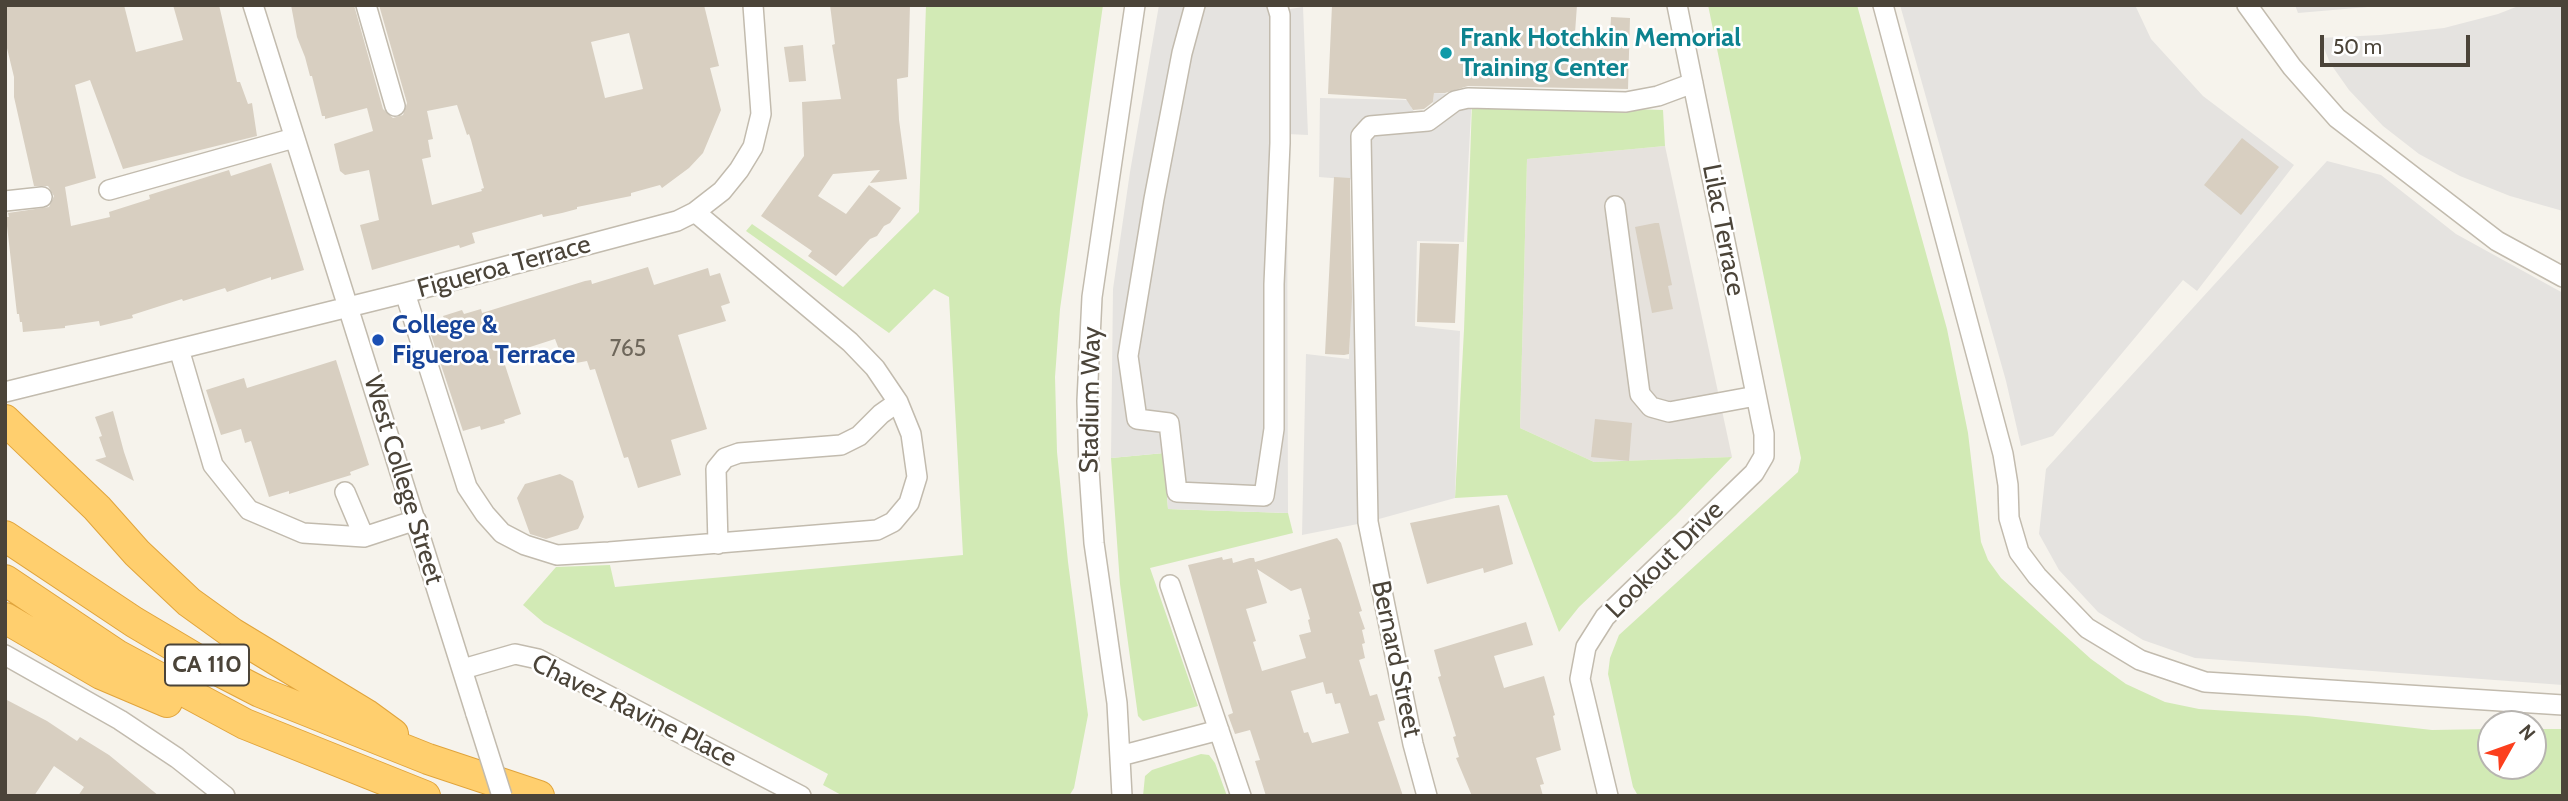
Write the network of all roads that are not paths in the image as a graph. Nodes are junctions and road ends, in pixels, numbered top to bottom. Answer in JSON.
{"nodes":[{"id":1,"x":253,"y":5,"type":"edge"},
{"id":2,"x":366,"y":5,"type":"edge"},
{"id":3,"x":753,"y":5,"type":"edge"},
{"id":4,"x":1136,"y":5,"type":"edge"},
{"id":5,"x":1195,"y":5,"type":"edge"},
{"id":6,"x":1277,"y":5,"type":"edge"},
{"id":7,"x":1677,"y":5,"type":"edge"},
{"id":8,"x":1882,"y":5,"type":"edge"},
{"id":9,"x":2246,"y":5,"type":"edge"},
{"id":10,"x":1693,"y":83,"type":"junction"},
{"id":11,"x":395,"y":106,"type":"dead end"},
{"id":12,"x":294,"y":138,"type":"junction"},
{"id":13,"x":109,"y":190,"type":"dead end"},
{"id":14,"x":42,"y":197,"type":"dead end"},
{"id":15,"x":5,"y":201,"type":"edge"},
{"id":16,"x":1615,"y":206,"type":"dead end"},
{"id":17,"x":695,"y":212,"type":"junction"},
{"id":18,"x":2563,"y":277,"type":"edge"},
{"id":19,"x":405,"y":293,"type":"junction"},
{"id":20,"x":349,"y":307,"type":"junction"},
{"id":21,"x":179,"y":349,"type":"junction"},
{"id":22,"x":5,"y":392,"type":"edge"},
{"id":23,"x":1756,"y":396,"type":"junction"},
{"id":24,"x":898,"y":402,"type":"junction"},
{"id":25,"x":5,"y":420,"type":"edge"},
{"id":26,"x":1764,"y":456,"type":"joint"},
{"id":27,"x":345,"y":492,"type":"dead end"},
{"id":28,"x":416,"y":520,"type":"junction"},
{"id":29,"x":5,"y":536,"type":"edge"},
{"id":30,"x":364,"y":537,"type":"junction"},
{"id":31,"x":718,"y":544,"type":"junction"},
{"id":32,"x":5,"y":580,"type":"edge"},
{"id":33,"x":1170,"y":585,"type":"dead end"},
{"id":34,"x":5,"y":618,"type":"edge"},
{"id":35,"x":5,"y":655,"type":"edge"},
{"id":36,"x":463,"y":669,"type":"junction"},
{"id":37,"x":2563,"y":705,"type":"edge"},
{"id":38,"x":245,"y":724,"type":"junction"},
{"id":39,"x":1219,"y":730,"type":"junction"},
{"id":40,"x":1120,"y":756,"type":"junction"},
{"id":41,"x":428,"y":759,"type":"junction"},
{"id":42,"x":225,"y":796,"type":"edge"},
{"id":43,"x":425,"y":796,"type":"edge"},
{"id":44,"x":502,"y":796,"type":"edge"},
{"id":45,"x":539,"y":796,"type":"edge"},
{"id":46,"x":801,"y":796,"type":"edge"},
{"id":47,"x":1122,"y":796,"type":"edge"},
{"id":48,"x":1241,"y":796,"type":"edge"},
{"id":49,"x":1427,"y":796,"type":"edge"},
{"id":50,"x":1608,"y":796,"type":"edge"}],
"edges":[{"from":1,"to":12,"type":"street","name":"West College Street"},
{"from":2,"to":11,"type":"street"},
{"from":3,"to":17,"type":"street","name":"Figueroa Terrace"},
{"from":4,"to":40,"type":"street","name":"Stadium Way"},
{"from":5,"to":6,"type":"street"},
{"from":7,"to":10,"type":"street","name":"Lilac Terrace"},
{"from":8,"to":37,"type":"street"},
{"from":9,"to":18,"type":"street"},
{"from":10,"to":23,"type":"street","name":"Lilac Terrace"},
{"from":10,"to":49,"type":"street","name":"Bernard Street"},
{"from":12,"to":13,"type":"street"},
{"from":12,"to":20,"type":"street","name":"West College Street"},
{"from":14,"to":15,"type":"street"},
{"from":16,"to":23,"type":"street"},
{"from":17,"to":19,"type":"street","name":"Figueroa Terrace"},
{"from":17,"to":24,"type":"street"},
{"from":19,"to":20,"type":"street","name":"Figueroa Terrace"},
{"from":19,"to":31,"type":"street"},
{"from":20,"to":21,"type":"street","name":"Figueroa Terrace"},
{"from":20,"to":28,"type":"street","name":"West College Street"},
{"from":21,"to":22,"type":"street","name":"Figueroa Terrace"},
{"from":21,"to":30,"type":"street"},
{"from":23,"to":26,"type":"street","name":"Lilac Terrace"},
{"from":24,"to":31,"type":"street"},
{"from":24,"to":31,"type":"street"},
{"from":25,"to":41,"type":"highway"},
{"from":26,"to":50,"type":"street","name":"Lookout Drive"},
{"from":27,"to":30,"type":"street"},
{"from":28,"to":30,"type":"street"},
{"from":28,"to":36,"type":"street","name":"West College Street"},
{"from":29,"to":41,"type":"highway","number":"CA 110"},
{"from":32,"to":38,"type":"highway","number":"CA 110"},
{"from":33,"to":39,"type":"street"},
{"from":34,"to":38,"type":"highway"},
{"from":35,"to":42,"type":"street"},
{"from":36,"to":44,"type":"street","name":"West College Street","bridge":true},
{"from":36,"to":46,"type":"street","name":"Chavez Ravine Place"},
{"from":38,"to":43,"type":"highway","number":"CA 110"},
{"from":39,"to":40,"type":"street"},
{"from":39,"to":48,"type":"street"},
{"from":40,"to":47,"type":"street","name":"Stadium Way"},
{"from":41,"to":45,"type":"highway","number":"CA 110"}]}
